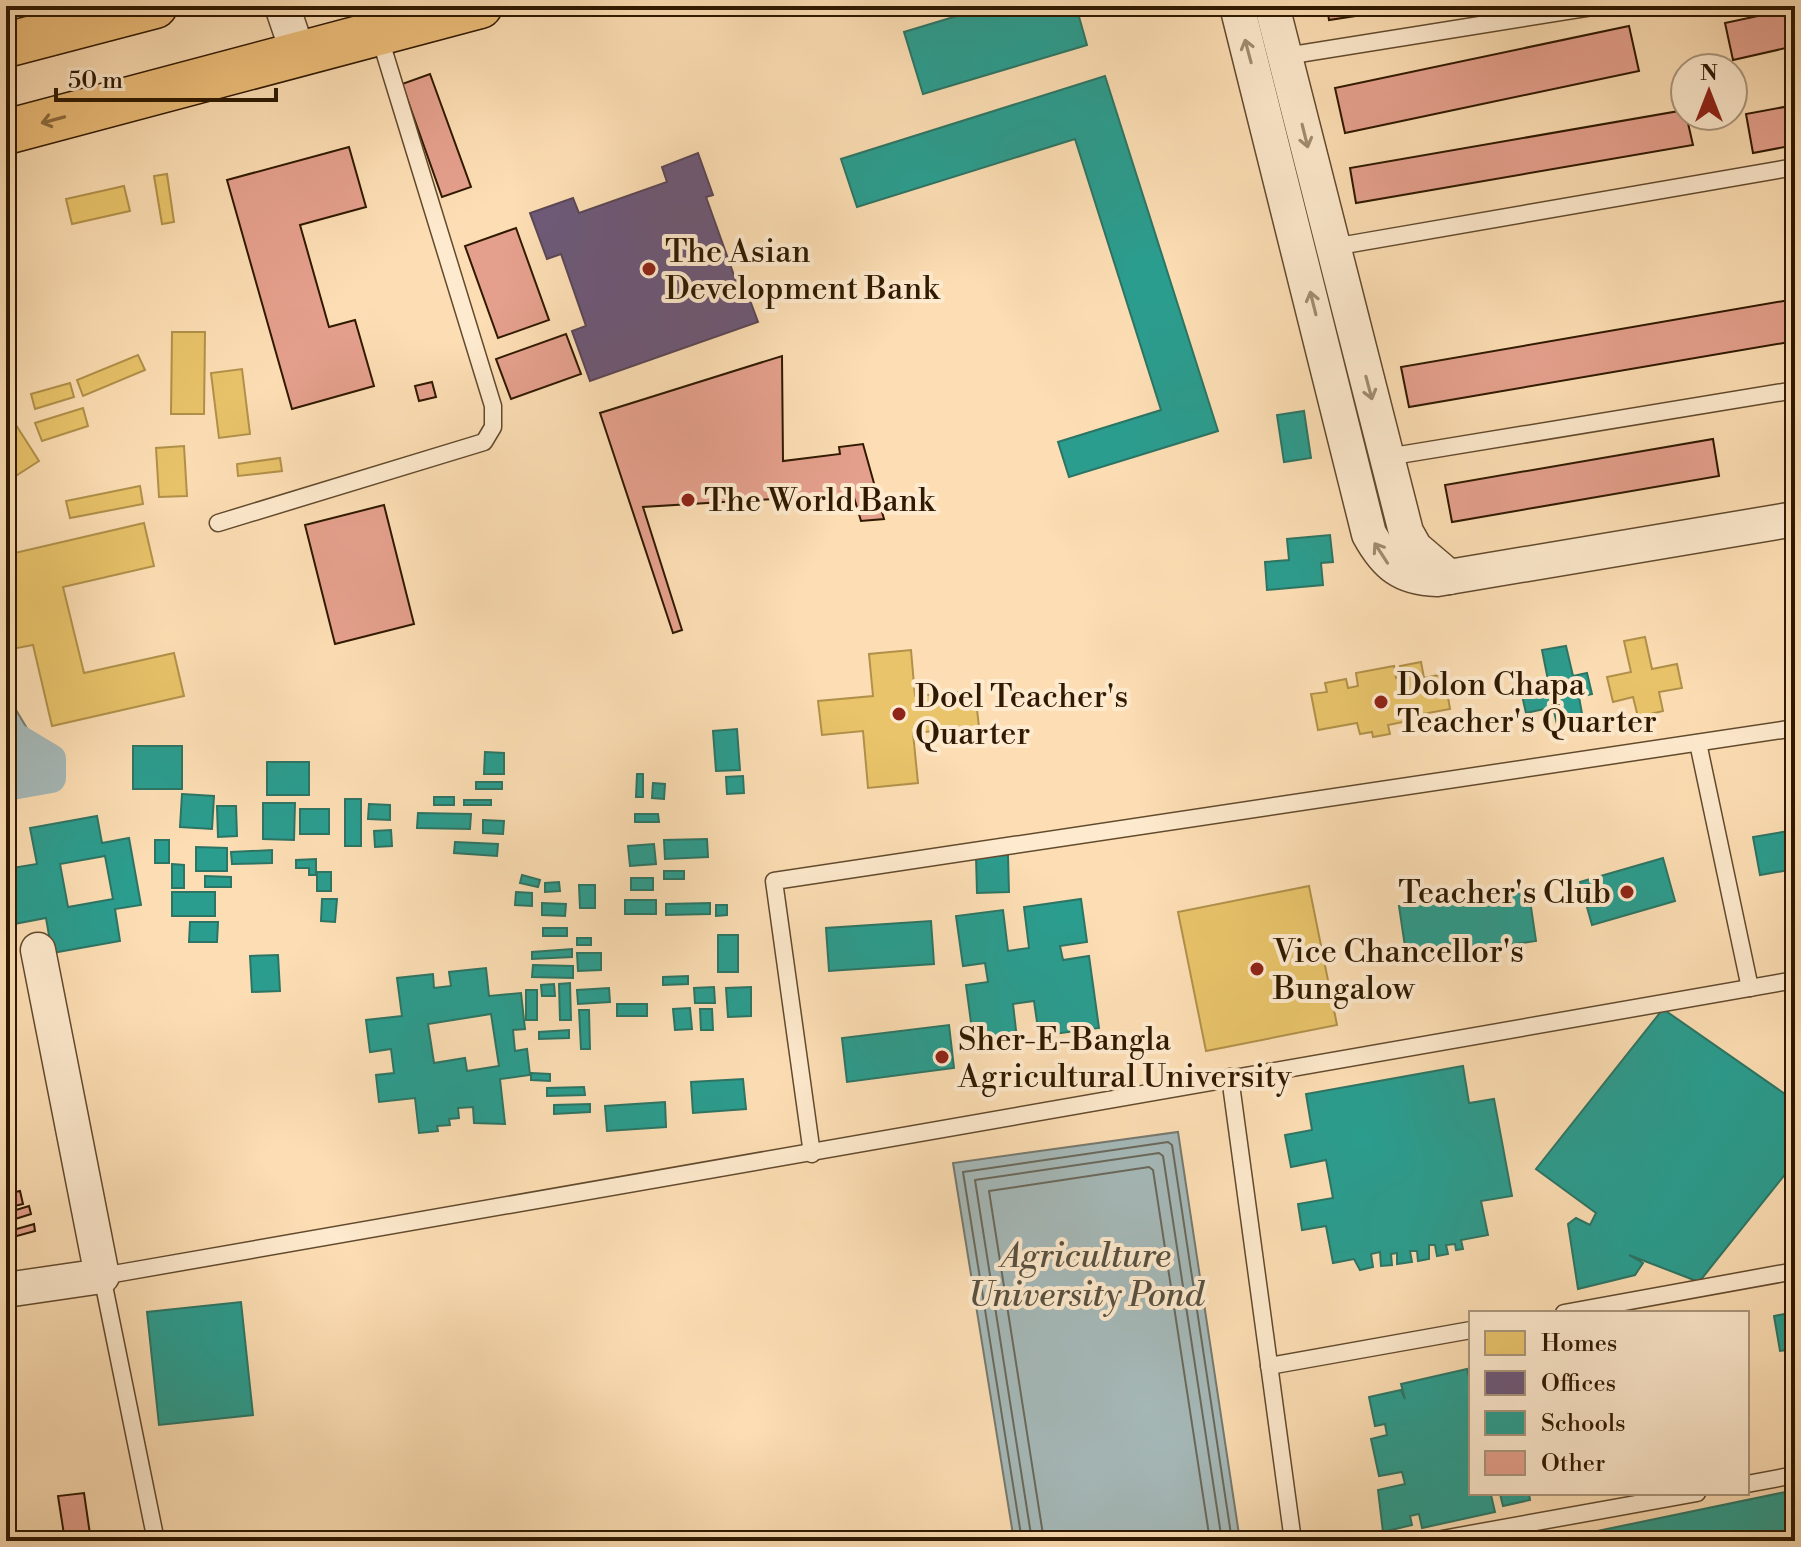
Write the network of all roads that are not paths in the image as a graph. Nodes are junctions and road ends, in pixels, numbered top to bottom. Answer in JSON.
{"nodes":[{"id":1,"x":155,"y":6,"type":"edge"},
{"id":2,"x":282,"y":6,"type":"edge"},
{"id":3,"x":480,"y":6,"type":"edge"},
{"id":4,"x":1237,"y":6,"type":"edge"},
{"id":5,"x":1272,"y":6,"type":"edge"},
{"id":6,"x":1598,"y":6,"type":"edge"},
{"id":7,"x":379,"y":35,"type":"junction"},
{"id":8,"x":6,"y":45,"type":"edge"},
{"id":9,"x":299,"y":56,"type":"junction"},
{"id":10,"x":1286,"y":56,"type":"junction"},
{"id":11,"x":6,"y":132,"type":"edge"},
{"id":12,"x":1795,"y":167,"type":"edge"},
{"id":13,"x":1299,"y":178,"type":"junction"},
{"id":14,"x":1333,"y":247,"type":"junction"},
{"id":15,"x":1795,"y":390,"type":"edge"},
{"id":16,"x":1387,"y":457,"type":"junction"},
{"id":17,"x":1795,"y":519,"type":"edge"},
{"id":18,"x":218,"y":523,"type":"dead end"},
{"id":19,"x":1449,"y":577,"type":"junction"},
{"id":20,"x":1795,"y":728,"type":"edge"},
{"id":21,"x":1698,"y":743,"type":"junction"},
{"id":22,"x":38,"y":950,"type":"dead end"},
{"id":23,"x":1795,"y":980,"type":"edge"},
{"id":24,"x":1750,"y":988,"type":"junction"},
{"id":25,"x":1230,"y":1077,"type":"junction"},
{"id":26,"x":812,"y":1154,"type":"junction"},
{"id":27,"x":1795,"y":1271,"type":"edge"},
{"id":28,"x":102,"y":1276,"type":"junction"},
{"id":29,"x":6,"y":1290,"type":"edge"},
{"id":30,"x":1575,"y":1311,"type":"edge"},
{"id":31,"x":1469,"y":1330,"type":"edge"},
{"id":32,"x":1269,"y":1366,"type":"junction"},
{"id":33,"x":1795,"y":1475,"type":"edge"},
{"id":34,"x":1749,"y":1484,"type":"edge"},
{"id":35,"x":1686,"y":1495,"type":"edge"},
{"id":36,"x":156,"y":1541,"type":"edge"},
{"id":37,"x":1293,"y":1541,"type":"edge"},
{"id":38,"x":1431,"y":1541,"type":"edge"}],
"edges":[{"from":1,"to":8,"type":"main road"},
{"from":2,"to":9,"type":"street"},
{"from":3,"to":7,"type":"main road"},
{"from":13,"to":4,"type":"street","one_way":true},
{"from":5,"to":10,"type":"street"},
{"from":6,"to":10,"type":"lane"},
{"from":7,"to":9,"type":"main road"},
{"from":7,"to":18,"type":"lane"},
{"from":9,"to":11,"type":"main road","one_way":true},
{"from":10,"to":13,"type":"street","one_way":true},
{"from":12,"to":14,"type":"lane"},
{"from":13,"to":14,"type":"street"},
{"from":19,"to":13,"type":"street","one_way":true},
{"from":14,"to":16,"type":"street","one_way":true},
{"from":15,"to":16,"type":"lane"},
{"from":16,"to":19,"type":"street"},
{"from":17,"to":19,"type":"street"},
{"from":20,"to":21,"type":"lane"},
{"from":21,"to":24,"type":"lane"},
{"from":21,"to":26,"type":"lane"},
{"from":22,"to":28,"type":"street"},
{"from":23,"to":24,"type":"lane"},
{"from":24,"to":25,"type":"lane"},
{"from":25,"to":26,"type":"lane"},
{"from":25,"to":32,"type":"lane"},
{"from":26,"to":28,"type":"lane"},
{"from":27,"to":30,"type":"lane"},
{"from":28,"to":29,"type":"street"},
{"from":28,"to":36,"type":"lane"},
{"from":31,"to":32,"type":"lane"},
{"from":32,"to":37,"type":"lane"},
{"from":33,"to":34,"type":"lane"},
{"from":35,"to":38,"type":"lane"}]}
